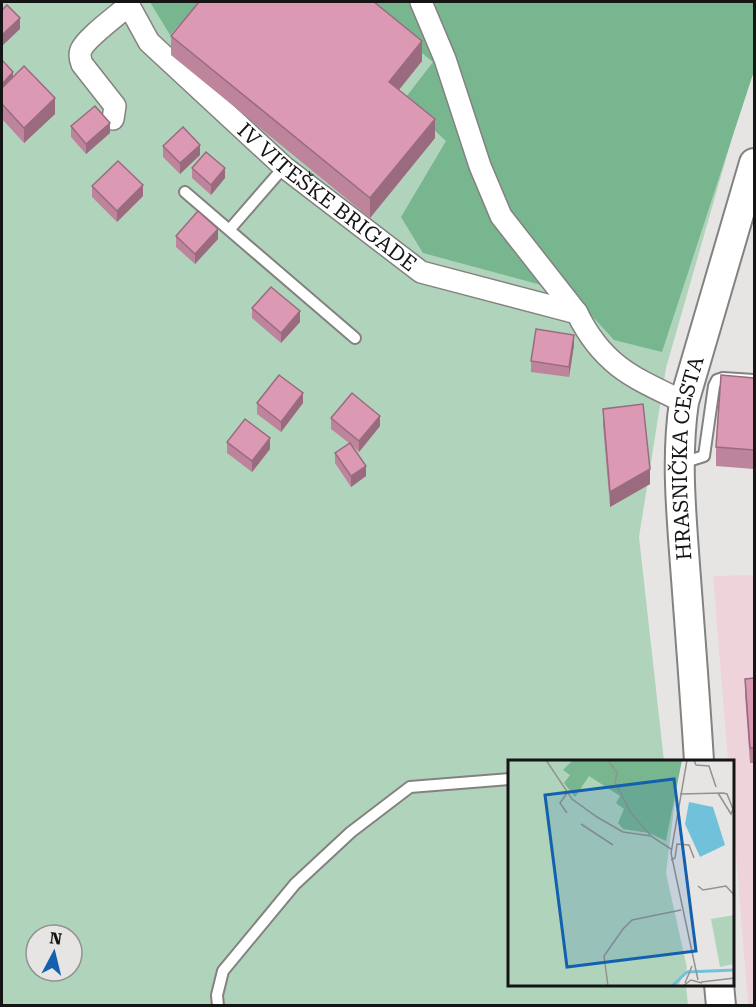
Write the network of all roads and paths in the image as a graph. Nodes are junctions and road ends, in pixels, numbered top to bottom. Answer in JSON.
{"nodes":[{"id":1,"x":421,"y":2,"type":"edge"},
{"id":2,"x":128,"y":3,"type":"edge"},
{"id":3,"x":113,"y":119,"type":"dead end"},
{"id":4,"x":754,"y":163,"type":"edge"},
{"id":5,"x":284,"y":167,"type":"junction"},
{"id":6,"x":185,"y":192,"type":"dead end"},
{"id":7,"x":230,"y":229,"type":"junction"},
{"id":8,"x":578,"y":313,"type":"junction"},
{"id":9,"x":356,"y":338,"type":"dead end"},
{"id":10,"x":754,"y":380,"type":"edge"},
{"id":11,"x":684,"y":402,"type":"junction"},
{"id":12,"x":679,"y":464,"type":"junction"},
{"id":13,"x":699,"y":760,"type":"edge"},
{"id":14,"x":508,"y":779,"type":"edge"},
{"id":15,"x":719,"y":986,"type":"edge"},
{"id":16,"x":218,"y":1005,"type":"edge"},
{"id":17,"x":721,"y":1005,"type":"edge"}],
"edges":[{"from":1,"to":8,"type":"street"},
{"from":2,"to":3,"type":"street"},
{"from":2,"to":5,"type":"street","name":"IV VITEŠKE BRIGADE"},
{"from":4,"to":11,"type":"street","name":"HRASNIČKA CESTA"},
{"from":5,"to":7,"type":"lane"},
{"from":5,"to":8,"type":"street","name":"IV VITEŠKE BRIGADE"},
{"from":6,"to":7,"type":"lane"},
{"from":7,"to":9,"type":"lane"},
{"from":8,"to":11,"type":"street"},
{"from":10,"to":12,"type":"lane"},
{"from":11,"to":12,"type":"street","name":"HRASNIČKA CESTA"},
{"from":12,"to":13,"type":"street","name":"HRASNIČKA CESTA"},
{"from":14,"to":16,"type":"lane"},
{"from":15,"to":17,"type":"street"}]}
